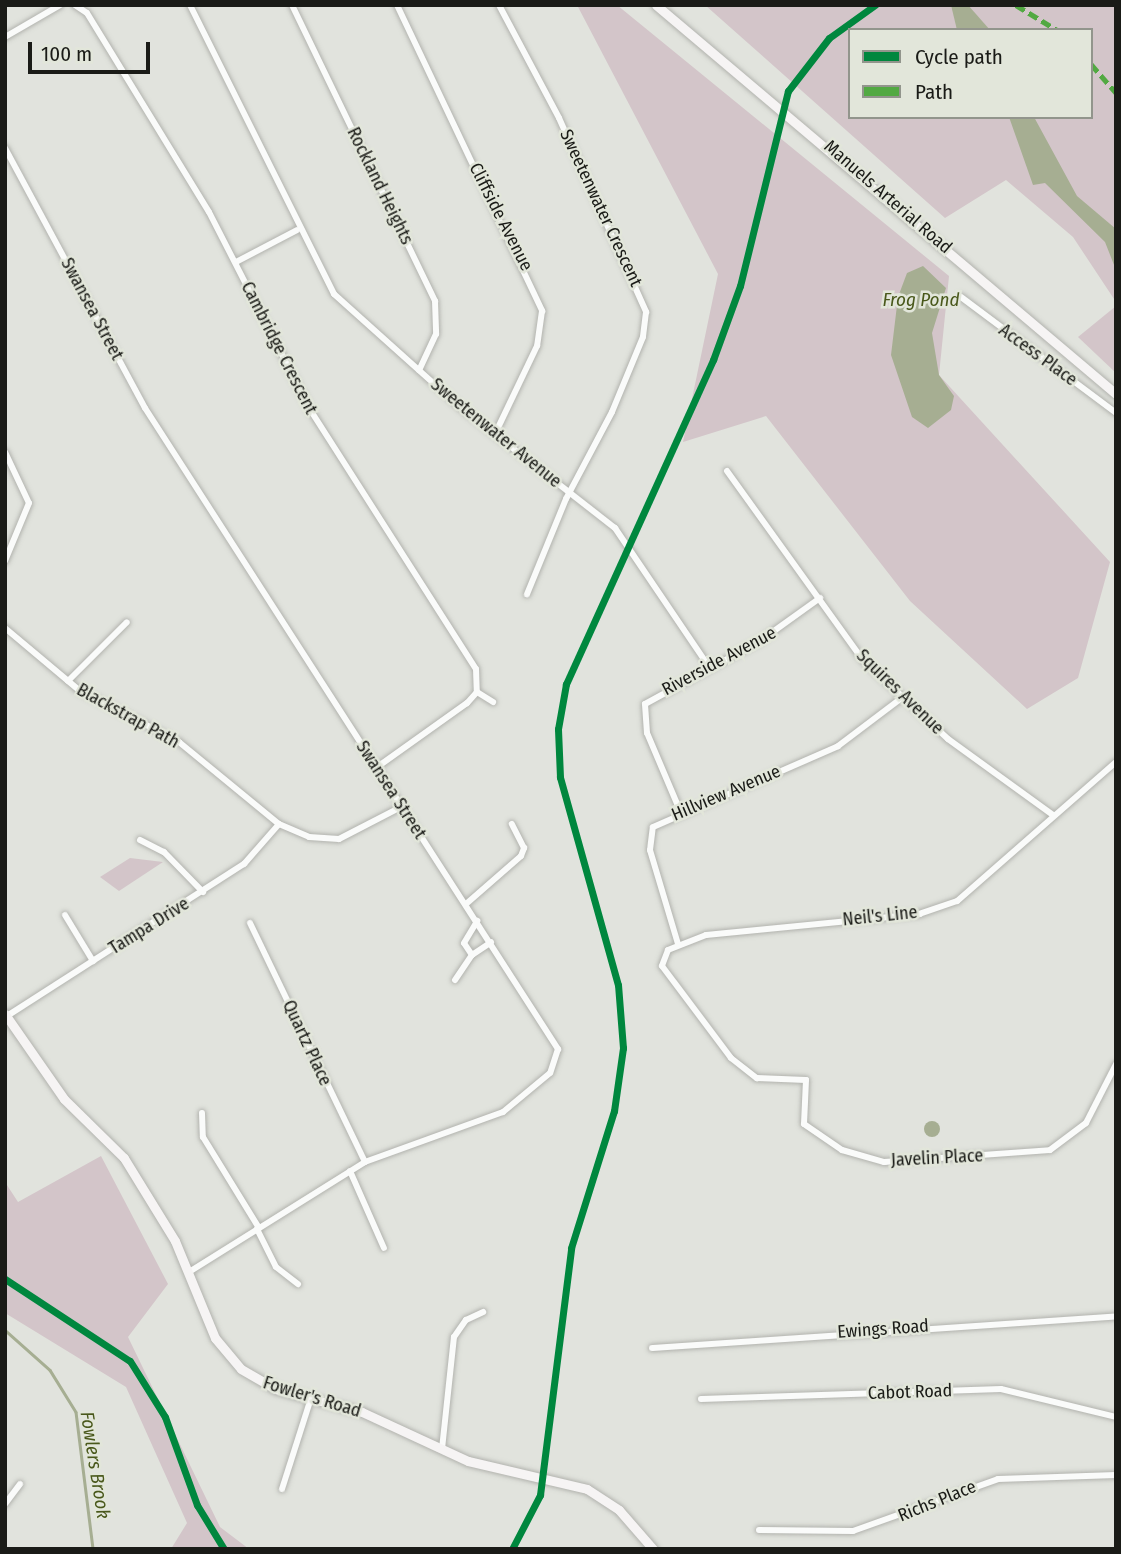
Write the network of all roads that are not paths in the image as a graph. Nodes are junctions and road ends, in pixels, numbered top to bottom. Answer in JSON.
{"nodes":[{"id":1,"x":60,"y":5,"type":"edge"},
{"id":2,"x":75,"y":5,"type":"edge"},
{"id":3,"x":190,"y":5,"type":"edge"},
{"id":4,"x":292,"y":5,"type":"edge"},
{"id":5,"x":397,"y":5,"type":"edge"},
{"id":6,"x":499,"y":5,"type":"edge"},
{"id":7,"x":656,"y":5,"type":"edge"},
{"id":8,"x":5,"y":37,"type":"edge"},
{"id":9,"x":5,"y":148,"type":"edge"},
{"id":10,"x":297,"y":230,"type":"junction"},
{"id":11,"x":236,"y":262,"type":"junction"},
{"id":12,"x":961,"y":297,"type":"dead end"},
{"id":13,"x":419,"y":370,"type":"junction"},
{"id":14,"x":1116,"y":394,"type":"edge"},
{"id":15,"x":1116,"y":413,"type":"edge"},
{"id":16,"x":495,"y":434,"type":"junction"},
{"id":17,"x":5,"y":452,"type":"edge"},
{"id":18,"x":727,"y":471,"type":"dead end"},
{"id":19,"x":569,"y":492,"type":"junction"},
{"id":20,"x":5,"y":561,"type":"edge"},
{"id":21,"x":527,"y":594,"type":"dead end"},
{"id":22,"x":820,"y":598,"type":"junction"},
{"id":23,"x":127,"y":621,"type":"dead end"},
{"id":24,"x":5,"y":628,"type":"edge"},
{"id":25,"x":709,"y":667,"type":"junction"},
{"id":26,"x":68,"y":681,"type":"junction"},
{"id":27,"x":477,"y":692,"type":"junction"},
{"id":28,"x":903,"y":697,"type":"junction"},
{"id":29,"x":493,"y":702,"type":"dead end"},
{"id":30,"x":1116,"y":762,"type":"edge"},
{"id":31,"x":376,"y":768,"type":"junction"},
{"id":32,"x":401,"y":807,"type":"junction"},
{"id":33,"x":681,"y":813,"type":"junction"},
{"id":34,"x":1053,"y":815,"type":"junction"},
{"id":35,"x":279,"y":824,"type":"junction"},
{"id":36,"x":512,"y":824,"type":"dead end"},
{"id":37,"x":140,"y":840,"type":"dead end"},
{"id":38,"x":204,"y":892,"type":"junction"},
{"id":39,"x":466,"y":904,"type":"junction"},
{"id":40,"x":65,"y":915,"type":"dead end"},
{"id":41,"x":477,"y":921,"type":"junction"},
{"id":42,"x":250,"y":923,"type":"dead end"},
{"id":43,"x":491,"y":942,"type":"junction"},
{"id":44,"x":678,"y":944,"type":"junction"},
{"id":45,"x":472,"y":955,"type":"junction"},
{"id":46,"x":93,"y":961,"type":"junction"},
{"id":47,"x":455,"y":980,"type":"dead end"},
{"id":48,"x":6,"y":1015,"type":"edge"},
{"id":49,"x":1116,"y":1064,"type":"edge"},
{"id":50,"x":202,"y":1113,"type":"dead end"},
{"id":51,"x":365,"y":1162,"type":"junction"},
{"id":52,"x":350,"y":1171,"type":"junction"},
{"id":53,"x":258,"y":1229,"type":"junction"},
{"id":54,"x":384,"y":1248,"type":"dead end"},
{"id":55,"x":189,"y":1272,"type":"junction"},
{"id":56,"x":298,"y":1284,"type":"dead end"},
{"id":57,"x":483,"y":1312,"type":"dead end"},
{"id":58,"x":1116,"y":1317,"type":"edge"},
{"id":59,"x":652,"y":1348,"type":"dead end"},
{"id":60,"x":311,"y":1398,"type":"junction"},
{"id":61,"x":701,"y":1399,"type":"dead end"},
{"id":62,"x":1116,"y":1417,"type":"edge"},
{"id":63,"x":442,"y":1449,"type":"junction"},
{"id":64,"x":1116,"y":1475,"type":"edge"},
{"id":65,"x":20,"y":1484,"type":"dead end"},
{"id":66,"x":282,"y":1489,"type":"dead end"},
{"id":67,"x":5,"y":1504,"type":"edge"},
{"id":68,"x":760,"y":1530,"type":"dead end"},
{"id":69,"x":653,"y":1549,"type":"edge"}],
"edges":[{"from":1,"to":8,"type":"street"},
{"from":2,"to":11,"type":"street","name":"Cambridge Crescent"},
{"from":3,"to":10,"type":"street","name":"Sweetenwater Avenue"},
{"from":4,"to":13,"type":"street","name":"Rockland Heights"},
{"from":5,"to":16,"type":"street","name":"Cliffside Avenue"},
{"from":6,"to":19,"type":"street","name":"Sweetenwater Crescent"},
{"from":7,"to":14,"type":"street","name":"Manuels Arterial Road"},
{"from":9,"to":31,"type":"street","name":"Swansea Street"},
{"from":10,"to":11,"type":"street"},
{"from":10,"to":13,"type":"street","name":"Sweetenwater Avenue"},
{"from":11,"to":27,"type":"street","name":"Cambridge Crescent"},
{"from":12,"to":15,"type":"street","name":"Access Place"},
{"from":13,"to":16,"type":"street","name":"Sweetenwater Avenue"},
{"from":16,"to":19,"type":"street","name":"Sweetenwater Avenue"},
{"from":17,"to":20,"type":"street"},
{"from":18,"to":22,"type":"street","name":"Squires Avenue"},
{"from":19,"to":21,"type":"street","name":"Sweetenwater Crescent"},
{"from":19,"to":25,"type":"street","name":"Sweetenwater Avenue"},
{"from":22,"to":25,"type":"street","name":"Riverside Avenue"},
{"from":22,"to":28,"type":"street","name":"Squires Avenue"},
{"from":23,"to":26,"type":"street"},
{"from":24,"to":26,"type":"street","name":"Blackstrap Path"},
{"from":25,"to":33,"type":"street","name":"Riverside Avenue"},
{"from":26,"to":35,"type":"street","name":"Blackstrap Path"},
{"from":27,"to":29,"type":"street"},
{"from":27,"to":31,"type":"street"},
{"from":28,"to":33,"type":"street","name":"Hillview Avenue"},
{"from":28,"to":34,"type":"street","name":"Squires Avenue"},
{"from":30,"to":34,"type":"street","name":"Neil's Line"},
{"from":31,"to":32,"type":"street","name":"Swansea Street"},
{"from":32,"to":35,"type":"street","name":"Blackstrap Path"},
{"from":32,"to":39,"type":"street","name":"Swansea Street"},
{"from":33,"to":44,"type":"street","name":"Hillview Avenue"},
{"from":34,"to":44,"type":"street","name":"Neil's Line"},
{"from":35,"to":38,"type":"street","name":"Tampa Drive"},
{"from":36,"to":39,"type":"street"},
{"from":37,"to":38,"type":"street"},
{"from":38,"to":46,"type":"street","name":"Tampa Drive"},
{"from":39,"to":41,"type":"street","name":"Swansea Street"},
{"from":40,"to":46,"type":"street"},
{"from":41,"to":43,"type":"street","name":"Swansea Street"},
{"from":41,"to":45,"type":"street"},
{"from":42,"to":51,"type":"street","name":"Quartz Place"},
{"from":43,"to":45,"type":"street"},
{"from":43,"to":51,"type":"street","name":"Swansea Street"},
{"from":44,"to":49,"type":"street","name":"Javelin Place"},
{"from":45,"to":47,"type":"street"},
{"from":46,"to":48,"type":"street","name":"Tampa Drive"},
{"from":48,"to":55,"type":"street","name":"Fowler's Road"},
{"from":50,"to":53,"type":"street"},
{"from":51,"to":52,"type":"street","name":"Swansea Street"},
{"from":52,"to":53,"type":"street","name":"Swansea Street"},
{"from":52,"to":54,"type":"street"},
{"from":53,"to":55,"type":"street","name":"Swansea Street"},
{"from":53,"to":56,"type":"street"},
{"from":55,"to":60,"type":"street","name":"Fowler's Road"},
{"from":57,"to":63,"type":"street"},
{"from":58,"to":59,"type":"street","name":"Ewings Road"},
{"from":60,"to":63,"type":"street","name":"Fowler's Road"},
{"from":60,"to":66,"type":"street"},
{"from":61,"to":62,"type":"street","name":"Cabot Road"},
{"from":63,"to":69,"type":"street","name":"Fowler's Road"},
{"from":64,"to":68,"type":"street","name":"Richs Place"},
{"from":65,"to":67,"type":"street"}]}
